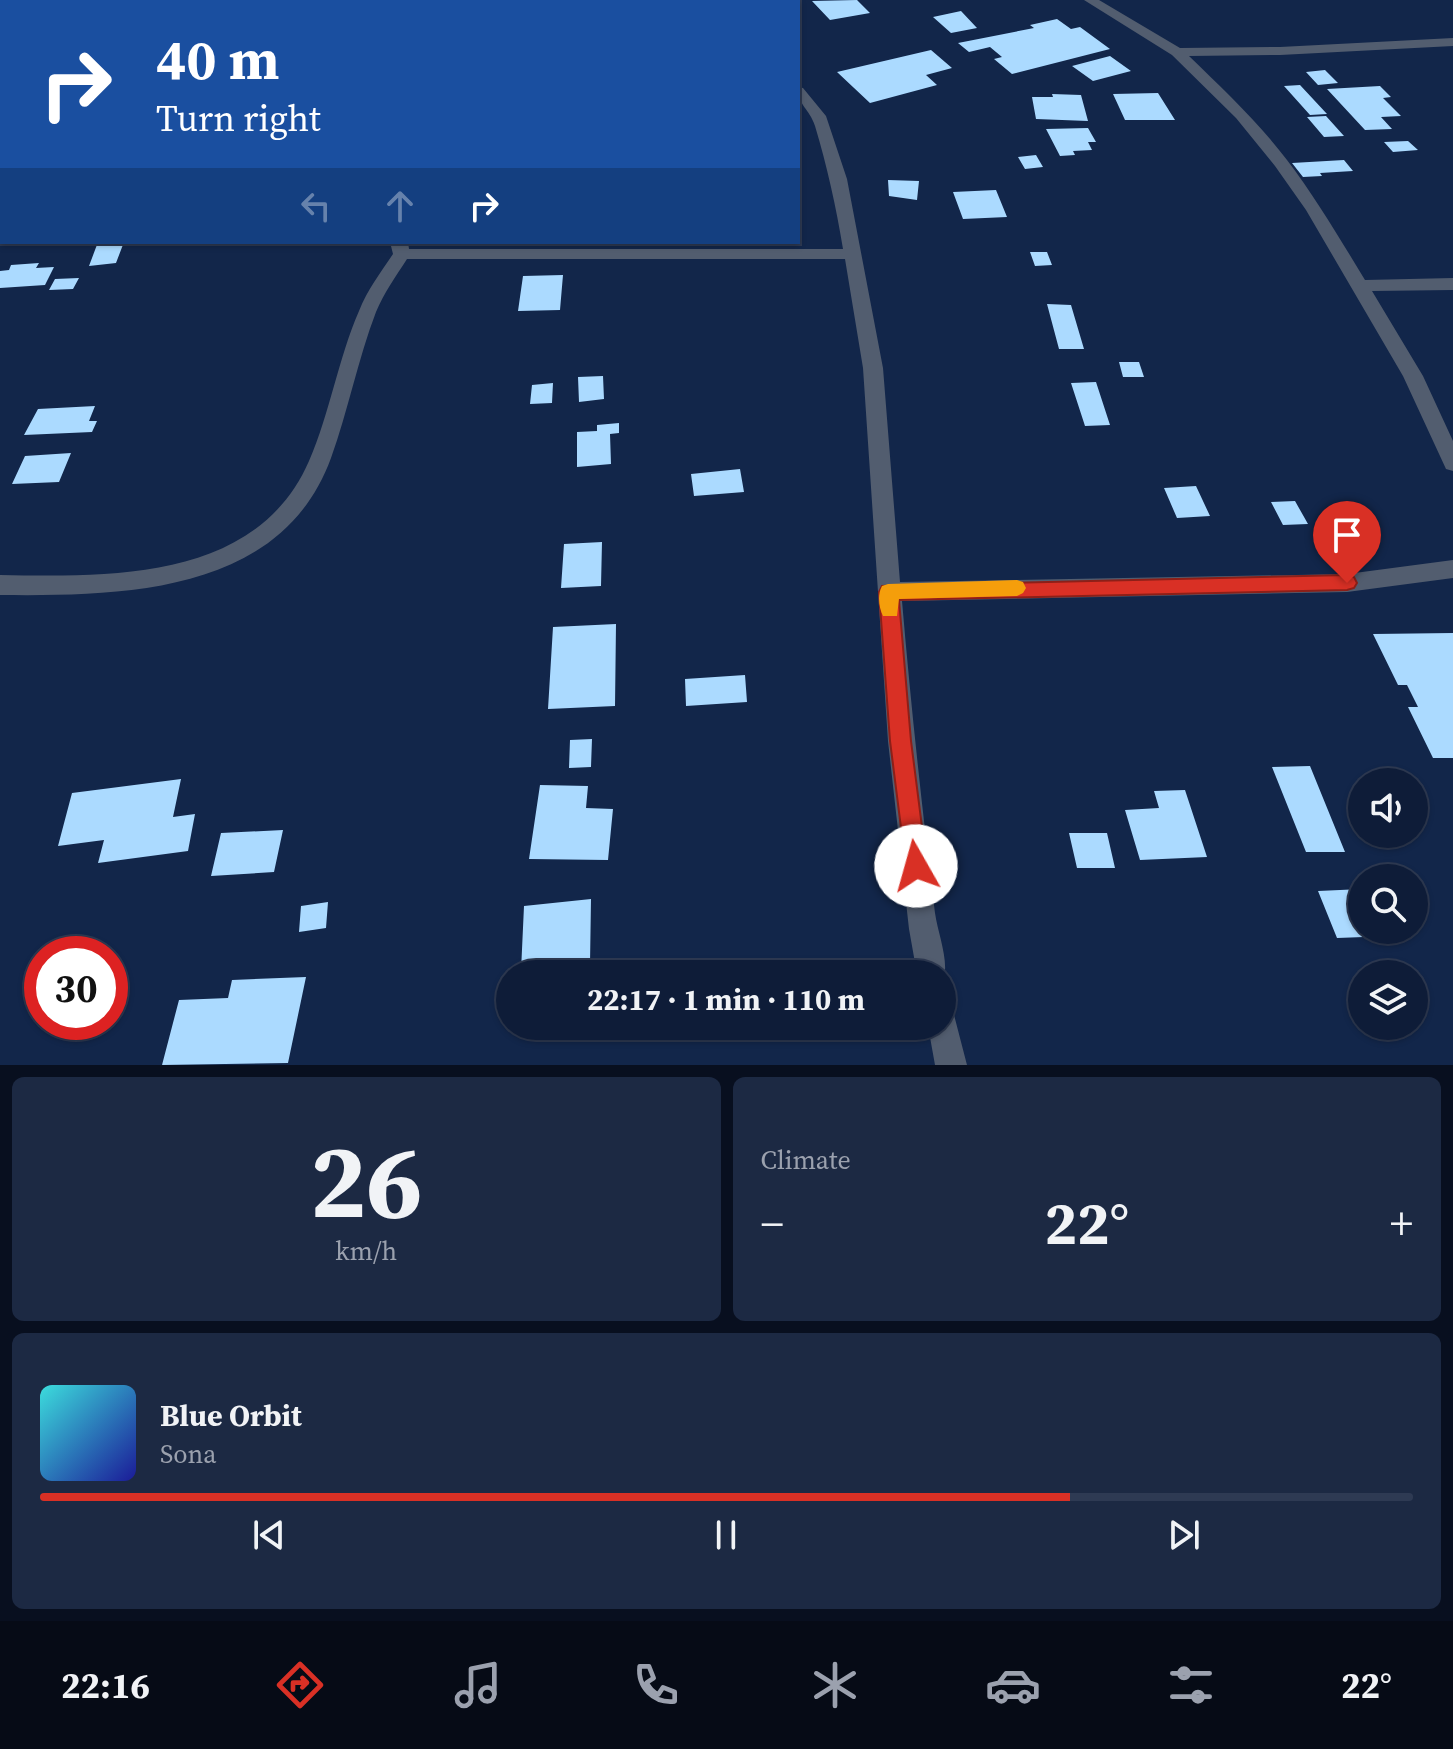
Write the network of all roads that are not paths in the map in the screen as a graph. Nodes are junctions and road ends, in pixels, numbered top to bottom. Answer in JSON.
{"nodes":[{"id":1,"x":1090,"y":0,"type":"edge"},
{"id":2,"x":1453,"y":42,"type":"edge"},
{"id":3,"x":1177,"y":52,"type":"junction"},
{"id":4,"x":800,"y":93,"type":"edge"},
{"id":5,"x":401,"y":248,"type":"edge"},
{"id":6,"x":852,"y":254,"type":"junction"},
{"id":7,"x":1453,"y":284,"type":"edge"},
{"id":8,"x":1358,"y":286,"type":"junction"},
{"id":9,"x":1453,"y":463,"type":"edge"},
{"id":10,"x":1453,"y":548,"type":"edge"},
{"id":11,"x":1443,"y":572,"type":"edge"},
{"id":12,"x":0,"y":585,"type":"edge"},
{"id":13,"x":888,"y":592,"type":"junction"},
{"id":14,"x":929,"y":960,"type":"edge"},
{"id":15,"x":946,"y":1040,"type":"edge"},
{"id":16,"x":951,"y":1065,"type":"edge"}],
"edges":[{"from":1,"to":3,"type":"street"},
{"from":2,"to":3,"type":"street"},
{"from":3,"to":8,"type":"street"},
{"from":4,"to":6,"type":"street"},
{"from":5,"to":6,"type":"street"},
{"from":5,"to":12,"type":"street"},
{"from":6,"to":13,"type":"street"},
{"from":7,"to":8,"type":"street"},
{"from":8,"to":9,"type":"street"},
{"from":10,"to":11,"type":"street"},
{"from":11,"to":13,"type":"street"},
{"from":13,"to":14,"type":"street"},
{"from":15,"to":16,"type":"street"}]}
